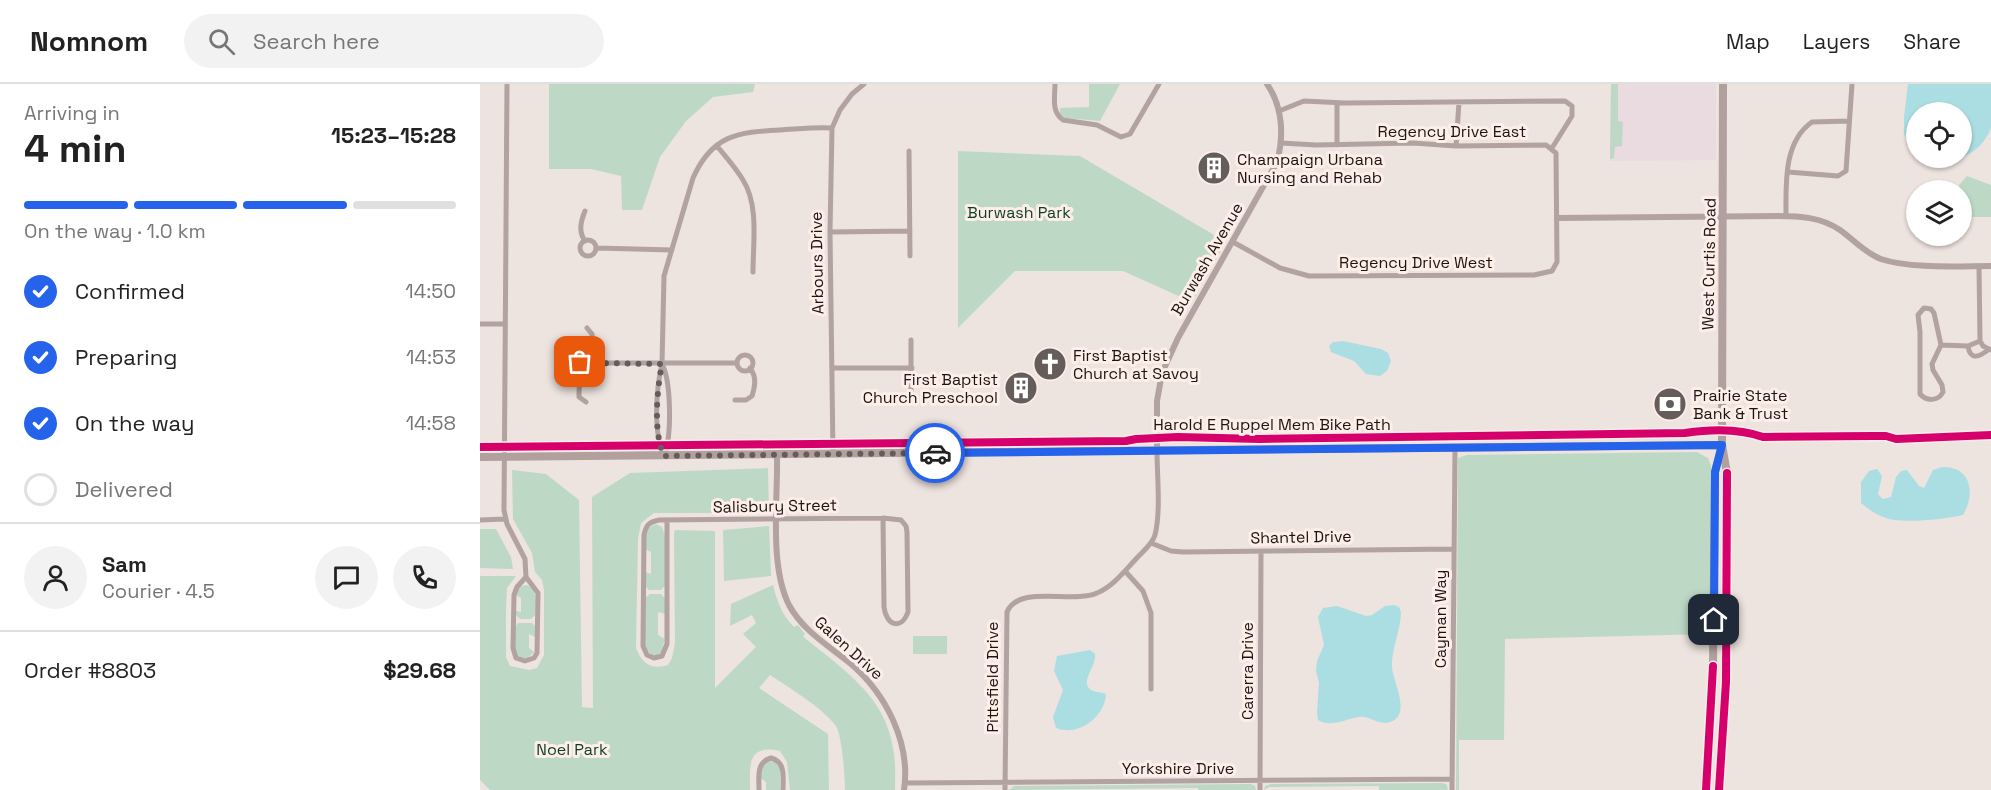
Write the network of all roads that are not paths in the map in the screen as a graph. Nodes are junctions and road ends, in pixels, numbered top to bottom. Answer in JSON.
{"nodes":[{"id":1,"x":507,"y":84,"type":"edge"},
{"id":2,"x":864,"y":84,"type":"edge"},
{"id":3,"x":1055,"y":84,"type":"edge"},
{"id":4,"x":1159,"y":84,"type":"edge"},
{"id":5,"x":1267,"y":84,"type":"edge"},
{"id":6,"x":1723,"y":84,"type":"edge"},
{"id":7,"x":1852,"y":84,"type":"edge"},
{"id":8,"x":1459,"y":102,"type":"junction"},
{"id":9,"x":1337,"y":103,"type":"junction"},
{"id":10,"x":1279,"y":111,"type":"junction"},
{"id":11,"x":1849,"y":122,"type":"junction"},
{"id":12,"x":832,"y":128,"type":"junction"},
{"id":13,"x":1281,"y":143,"type":"junction"},
{"id":14,"x":1337,"y":145,"type":"junction"},
{"id":15,"x":717,"y":146,"type":"junction"},
{"id":16,"x":1456,"y":146,"type":"junction"},
{"id":17,"x":1552,"y":148,"type":"junction"},
{"id":18,"x":909,"y":151,"type":"dead end"},
{"id":19,"x":1788,"y":172,"type":"junction"},
{"id":20,"x":585,"y":211,"type":"dead end"},
{"id":21,"x":1723,"y":216,"type":"junction"},
{"id":22,"x":1786,"y":216,"type":"junction"},
{"id":23,"x":1557,"y":218,"type":"junction"},
{"id":24,"x":910,"y":231,"type":"junction"},
{"id":25,"x":830,"y":232,"type":"junction"},
{"id":26,"x":585,"y":241,"type":"junction"},
{"id":27,"x":1233,"y":242,"type":"junction"},
{"id":28,"x":597,"y":248,"type":"junction"},
{"id":29,"x":672,"y":250,"type":"junction"},
{"id":30,"x":910,"y":256,"type":"dead end"},
{"id":31,"x":1979,"y":266,"type":"junction"},
{"id":32,"x":1991,"y":266,"type":"edge"},
{"id":33,"x":753,"y":272,"type":"dead end"},
{"id":34,"x":480,"y":324,"type":"edge"},
{"id":35,"x":505,"y":324,"type":"junction"},
{"id":36,"x":586,"y":328,"type":"dead end"},
{"id":37,"x":911,"y":340,"type":"dead end"},
{"id":38,"x":1941,"y":345,"type":"junction"},
{"id":39,"x":1968,"y":346,"type":"junction"},
{"id":40,"x":1986,"y":347,"type":"edge"},
{"id":41,"x":591,"y":356,"type":"junction"},
{"id":42,"x":596,"y":363,"type":"junction"},
{"id":43,"x":737,"y":363,"type":"junction"},
{"id":44,"x":662,"y":364,"type":"junction"},
{"id":45,"x":750,"y":368,"type":"junction"},
{"id":46,"x":832,"y":368,"type":"junction"},
{"id":47,"x":912,"y":368,"type":"junction"},
{"id":48,"x":585,"y":370,"type":"junction"},
{"id":49,"x":912,"y":393,"type":"dead end"},
{"id":50,"x":735,"y":400,"type":"dead end"},
{"id":51,"x":586,"y":402,"type":"dead end"},
{"id":52,"x":658,"y":410,"type":"junction"},
{"id":53,"x":669,"y":410,"type":"junction"},
{"id":54,"x":1722,"y":445,"type":"junction"},
{"id":55,"x":1455,"y":448,"type":"junction"},
{"id":56,"x":1157,"y":451,"type":"junction"},
{"id":57,"x":833,"y":454,"type":"junction"},
{"id":58,"x":777,"y":455,"type":"junction"},
{"id":59,"x":664,"y":456,"type":"junction"},
{"id":60,"x":480,"y":457,"type":"edge"},
{"id":61,"x":504,"y":458,"type":"junction"},
{"id":62,"x":884,"y":518,"type":"junction"},
{"id":63,"x":505,"y":519,"type":"junction"},
{"id":64,"x":777,"y":519,"type":"junction"},
{"id":65,"x":480,"y":520,"type":"edge"},
{"id":66,"x":668,"y":520,"type":"junction"},
{"id":67,"x":1151,"y":543,"type":"junction"},
{"id":68,"x":1454,"y":549,"type":"junction"},
{"id":69,"x":1261,"y":551,"type":"junction"},
{"id":70,"x":1125,"y":571,"type":"junction"},
{"id":71,"x":526,"y":577,"type":"junction"},
{"id":72,"x":1151,"y":689,"type":"dead end"},
{"id":73,"x":1452,"y":779,"type":"junction"},
{"id":74,"x":1260,"y":781,"type":"junction"},
{"id":75,"x":1005,"y":782,"type":"junction"},
{"id":76,"x":904,"y":787,"type":"edge"},
{"id":77,"x":759,"y":790,"type":"edge"},
{"id":78,"x":783,"y":790,"type":"edge"},
{"id":79,"x":1005,"y":790,"type":"edge"},
{"id":80,"x":1260,"y":790,"type":"edge"},
{"id":81,"x":1452,"y":790,"type":"edge"},
{"id":82,"x":1707,"y":790,"type":"edge"},
{"id":83,"x":1719,"y":790,"type":"edge"}],
"edges":[{"from":1,"to":35,"type":"street"},
{"from":2,"to":12,"type":"street","name":"Arbours Drive"},
{"from":3,"to":4,"type":"street"},
{"from":5,"to":10,"type":"street","name":"Burwash Avenue"},
{"from":6,"to":21,"type":"main road","name":"West Curtis Road"},
{"from":7,"to":11,"type":"street"},
{"from":8,"to":9,"type":"street"},
{"from":8,"to":16,"type":"street"},
{"from":8,"to":17,"type":"street"},
{"from":9,"to":10,"type":"street"},
{"from":9,"to":14,"type":"street"},
{"from":10,"to":13,"type":"street","name":"Burwash Avenue"},
{"from":11,"to":19,"type":"street"},
{"from":11,"to":19,"type":"street"},
{"from":12,"to":15,"type":"street"},
{"from":12,"to":25,"type":"street","name":"Arbours Drive"},
{"from":13,"to":14,"type":"street","name":"Regency Drive East"},
{"from":13,"to":27,"type":"street","name":"Burwash Avenue"},
{"from":14,"to":16,"type":"street","name":"Regency Drive East"},
{"from":15,"to":29,"type":"street"},
{"from":15,"to":33,"type":"street"},
{"from":16,"to":17,"type":"street","name":"Regency Drive East"},
{"from":17,"to":23,"type":"street"},
{"from":18,"to":24,"type":"street"},
{"from":19,"to":22,"type":"street"},
{"from":20,"to":26,"type":"street"},
{"from":21,"to":22,"type":"street"},
{"from":21,"to":23,"type":"street"},
{"from":21,"to":54,"type":"main road","name":"West Curtis Road"},
{"from":22,"to":31,"type":"street"},
{"from":23,"to":27,"type":"street","name":"Regency Drive West"},
{"from":24,"to":25,"type":"street"},
{"from":24,"to":30,"type":"street"},
{"from":25,"to":46,"type":"street","name":"Arbours Drive"},
{"from":26,"to":28,"type":"street"},
{"from":26,"to":28,"type":"street"},
{"from":27,"to":56,"type":"street","name":"Burwash Avenue"},
{"from":28,"to":29,"type":"street"},
{"from":29,"to":44,"type":"street"},
{"from":31,"to":32,"type":"street"},
{"from":31,"to":40,"type":"street"},
{"from":34,"to":35,"type":"street"},
{"from":35,"to":61,"type":"street"},
{"from":36,"to":41,"type":"street"},
{"from":37,"to":47,"type":"street"},
{"from":38,"to":38,"type":"street"},
{"from":38,"to":39,"type":"street"},
{"from":39,"to":40,"type":"street"},
{"from":39,"to":40,"type":"street"},
{"from":41,"to":42,"type":"street"},
{"from":41,"to":48,"type":"street"},
{"from":42,"to":44,"type":"street"},
{"from":42,"to":48,"type":"street"},
{"from":43,"to":44,"type":"street"},
{"from":43,"to":45,"type":"street"},
{"from":43,"to":45,"type":"street"},
{"from":44,"to":52,"type":"street"},
{"from":44,"to":53,"type":"street"},
{"from":45,"to":50,"type":"street"},
{"from":46,"to":47,"type":"street"},
{"from":46,"to":57,"type":"street","name":"Arbours Drive"},
{"from":47,"to":49,"type":"street"},
{"from":48,"to":51,"type":"street"},
{"from":52,"to":53,"type":"street"},
{"from":52,"to":59,"type":"street"},
{"from":53,"to":59,"type":"street"},
{"from":54,"to":55,"type":"main road"},
{"from":54,"to":82,"type":"main road","name":"West Curtis Road"},
{"from":54,"to":83,"type":"main road","name":"West Curtis Road"},
{"from":55,"to":56,"type":"main road"},
{"from":55,"to":68,"type":"street","name":"Cayman Way"},
{"from":56,"to":57,"type":"main road"},
{"from":56,"to":67,"type":"street"},
{"from":57,"to":58,"type":"main road"},
{"from":58,"to":59,"type":"main road"},
{"from":58,"to":64,"type":"street","name":"Galen Drive"},
{"from":59,"to":61,"type":"main road"},
{"from":60,"to":61,"type":"main road"},
{"from":61,"to":63,"type":"street"},
{"from":62,"to":62,"type":"street"},
{"from":62,"to":64,"type":"street","name":"Salisbury Street"},
{"from":63,"to":65,"type":"street"},
{"from":63,"to":71,"type":"street"},
{"from":64,"to":66,"type":"street","name":"Salisbury Street"},
{"from":64,"to":76,"type":"street","name":"Galen Drive"},
{"from":66,"to":66,"type":"street"},
{"from":67,"to":69,"type":"street","name":"Shantel Drive"},
{"from":67,"to":70,"type":"street","name":"Pittsfield Drive"},
{"from":68,"to":69,"type":"street","name":"Shantel Drive"},
{"from":68,"to":73,"type":"street","name":"Cayman Way"},
{"from":69,"to":74,"type":"street","name":"Carerra Drive"},
{"from":70,"to":72,"type":"street"},
{"from":70,"to":75,"type":"street","name":"Pittsfield Drive"},
{"from":71,"to":71,"type":"street"},
{"from":73,"to":74,"type":"street","name":"Yorkshire Drive"},
{"from":73,"to":81,"type":"street","name":"Cayman Way"},
{"from":74,"to":75,"type":"street","name":"Yorkshire Drive"},
{"from":74,"to":80,"type":"street","name":"Carerra Drive"},
{"from":75,"to":76,"type":"street","name":"Yorkshire Drive"},
{"from":75,"to":79,"type":"street","name":"Pittsfield Drive"},
{"from":77,"to":78,"type":"street"}]}
